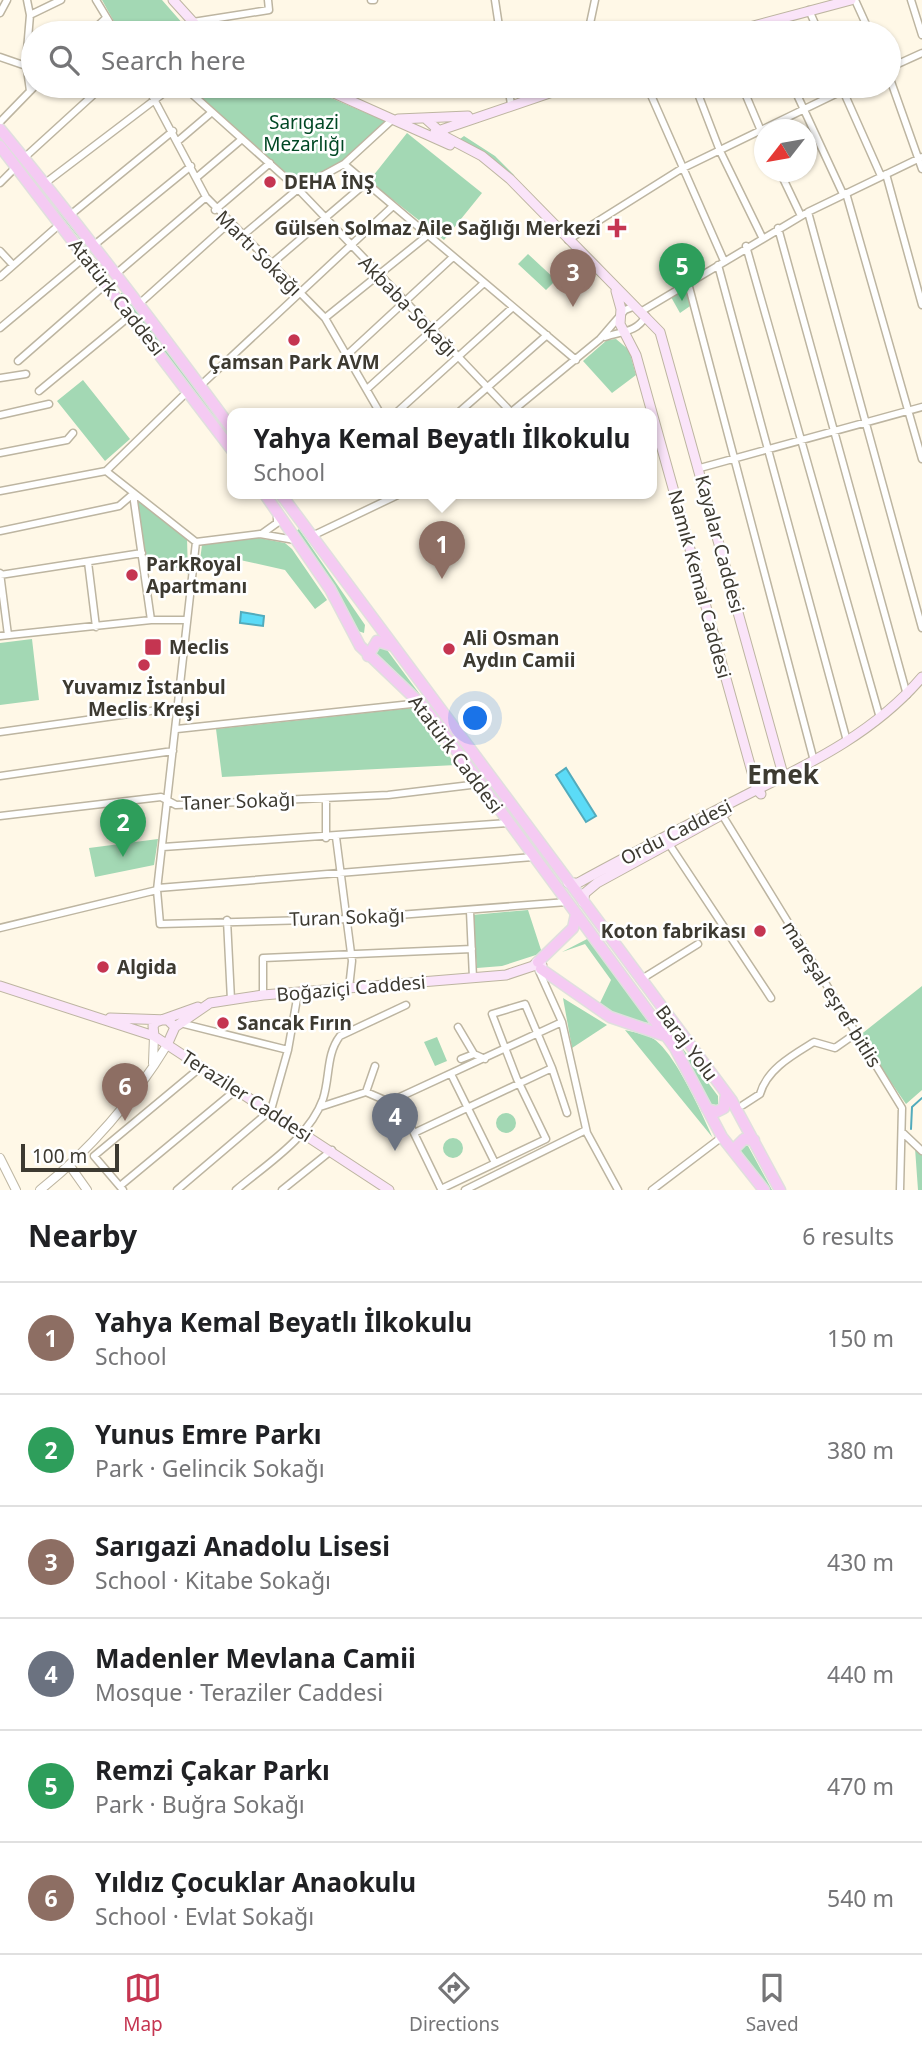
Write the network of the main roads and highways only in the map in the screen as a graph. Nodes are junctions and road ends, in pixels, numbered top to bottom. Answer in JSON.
{"nodes":[{"id":1,"x":173,"y":0,"type":"edge"},
{"id":2,"x":853,"y":0,"type":"edge"},
{"id":3,"x":190,"y":21,"type":"edge"},
{"id":4,"x":770,"y":21,"type":"edge"},
{"id":5,"x":345,"y":98,"type":"edge"},
{"id":6,"x":531,"y":98,"type":"edge"},
{"id":7,"x":477,"y":115,"type":"junction"},
{"id":8,"x":428,"y":127,"type":"junction"},
{"id":9,"x":0,"y":129,"type":"edge"},
{"id":10,"x":0,"y":146,"type":"edge"},
{"id":11,"x":20,"y":162,"type":"junction"},
{"id":12,"x":65,"y":220,"type":"junction"},
{"id":13,"x":114,"y":268,"type":"junction"},
{"id":14,"x":103,"y":280,"type":"junction"},
{"id":15,"x":126,"y":284,"type":"junction"},
{"id":16,"x":614,"y":286,"type":"junction"},
{"id":17,"x":114,"y":294,"type":"junction"},
{"id":18,"x":652,"y":408,"type":"edge"},
{"id":19,"x":227,"y":422,"type":"edge"},
{"id":20,"x":657,"y":427,"type":"edge"},
{"id":21,"x":227,"y":443,"type":"edge"},
{"id":22,"x":268,"y":499,"type":"edge"},
{"id":23,"x":284,"y":499,"type":"edge"},
{"id":24,"x":373,"y":622,"type":"junction"},
{"id":25,"x":353,"y":633,"type":"junction"},
{"id":26,"x":390,"y":645,"type":"junction"},
{"id":27,"x":368,"y":656,"type":"junction"},
{"id":28,"x":922,"y":677,"type":"edge"},
{"id":29,"x":784,"y":778,"type":"junction"},
{"id":30,"x":759,"y":792,"type":"junction"},
{"id":31,"x":721,"y":812,"type":"junction"},
{"id":32,"x":568,"y":883,"type":"junction"},
{"id":33,"x":583,"y":902,"type":"junction"},
{"id":34,"x":576,"y":914,"type":"junction"},
{"id":35,"x":538,"y":967,"type":"junction"},
{"id":36,"x":0,"y":986,"type":"edge"},
{"id":37,"x":210,"y":1003,"type":"junction"},
{"id":38,"x":98,"y":1016,"type":"junction"},
{"id":39,"x":161,"y":1019,"type":"junction"},
{"id":40,"x":178,"y":1025,"type":"junction"},
{"id":41,"x":665,"y":1035,"type":"junction"},
{"id":42,"x":154,"y":1037,"type":"junction"},
{"id":43,"x":167,"y":1045,"type":"junction"},
{"id":44,"x":726,"y":1095,"type":"junction"},
{"id":45,"x":707,"y":1109,"type":"junction"},
{"id":46,"x":754,"y":1140,"type":"junction"},
{"id":47,"x":733,"y":1150,"type":"junction"},
{"id":48,"x":389,"y":1190,"type":"edge"},
{"id":49,"x":764,"y":1190,"type":"edge"},
{"id":50,"x":780,"y":1190,"type":"edge"}],
"edges":[{"from":1,"to":3,"type":"main road"},
{"from":2,"to":4,"type":"main road"},
{"from":5,"to":8,"type":"main road"},
{"from":6,"to":7,"type":"main road"},
{"from":7,"to":8,"type":"main road"},
{"from":7,"to":8,"type":"main road"},
{"from":8,"to":16,"type":"main road"},
{"from":9,"to":11,"type":"main road","name":"Atatürk Caddesi"},
{"from":10,"to":11,"type":"main road","name":"Atatürk Caddesi"},
{"from":11,"to":12,"type":"main road","name":"Atatürk Caddesi"},
{"from":11,"to":12,"type":"main road","name":"Atatürk Caddesi"},
{"from":12,"to":13,"type":"main road","name":"Atatürk Caddesi"},
{"from":12,"to":14,"type":"main road","name":"Atatürk Caddesi"},
{"from":13,"to":14,"type":"main road"},
{"from":13,"to":15,"type":"main road","name":"Atatürk Caddesi"},
{"from":14,"to":17,"type":"main road","name":"Atatürk Caddesi"},
{"from":15,"to":17,"type":"main road"},
{"from":15,"to":19,"type":"main road","name":"Atatürk Caddesi"},
{"from":16,"to":18,"type":"main road","name":"Namık Kemal Caddesi"},
{"from":16,"to":29,"type":"main road","name":"Kayalar Caddesi"},
{"from":17,"to":21,"type":"main road","name":"Atatürk Caddesi"},
{"from":20,"to":30,"type":"main road","name":"Namık Kemal Caddesi"},
{"from":22,"to":25,"type":"main road","name":"Atatürk Caddesi"},
{"from":23,"to":24,"type":"main road","name":"Atatürk Caddesi"},
{"from":24,"to":25,"type":"main road"},
{"from":24,"to":26,"type":"main road","name":"Atatürk Caddesi"},
{"from":25,"to":27,"type":"main road","name":"Atatürk Caddesi"},
{"from":26,"to":27,"type":"main road"},
{"from":26,"to":32,"type":"main road","name":"Atatürk Caddesi"},
{"from":27,"to":34,"type":"main road","name":"Atatürk Caddesi"},
{"from":28,"to":29,"type":"main road","name":"Ordu Caddesi"},
{"from":29,"to":30,"type":"main road","name":"Ordu Caddesi"},
{"from":30,"to":31,"type":"main road","name":"Ordu Caddesi"},
{"from":31,"to":32,"type":"main road","name":"Ordu Caddesi"},
{"from":31,"to":33,"type":"main road","name":"Ordu Caddesi"},
{"from":32,"to":33,"type":"main road","name":"Atatürk Caddesi"},
{"from":33,"to":44,"type":"main road","name":"Baraj Yolu"},
{"from":34,"to":35,"type":"main road"},
{"from":34,"to":41,"type":"main road","name":"Baraj Yolu"},
{"from":35,"to":37,"type":"main road","name":"Boğaziçi Caddesi"},
{"from":35,"to":41,"type":"main road"},
{"from":36,"to":38,"type":"main road","name":"Teraziler Caddesi"},
{"from":37,"to":39,"type":"main road"},
{"from":37,"to":40,"type":"main road","name":"Boğaziçi Caddesi"},
{"from":38,"to":39,"type":"main road","name":"Teraziler Caddesi"},
{"from":38,"to":42,"type":"main road","name":"Teraziler Caddesi"},
{"from":39,"to":40,"type":"main road"},
{"from":39,"to":42,"type":"main road"},
{"from":40,"to":43,"type":"main road"},
{"from":41,"to":45,"type":"main road","name":"Baraj Yolu"},
{"from":42,"to":43,"type":"main road","name":"Teraziler Caddesi"},
{"from":43,"to":48,"type":"main road","name":"Teraziler Caddesi"},
{"from":44,"to":45,"type":"main road"},
{"from":44,"to":46,"type":"main road","name":"Baraj Yolu"},
{"from":45,"to":47,"type":"main road","name":"Baraj Yolu"},
{"from":46,"to":47,"type":"main road"},
{"from":46,"to":50,"type":"main road","name":"Baraj Yolu"},
{"from":47,"to":49,"type":"main road","name":"Baraj Yolu"}]}
